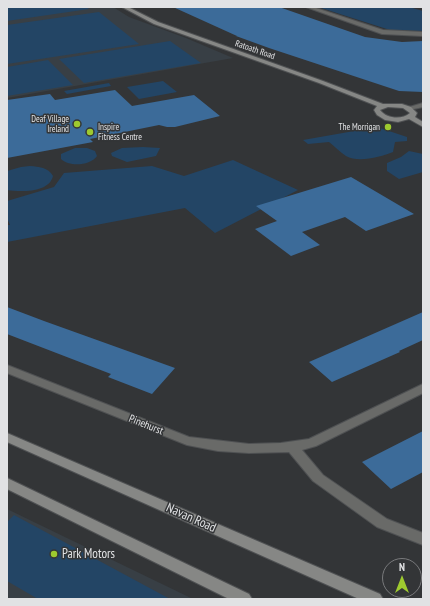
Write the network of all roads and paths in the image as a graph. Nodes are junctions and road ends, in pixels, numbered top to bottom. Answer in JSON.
{"nodes":[{"id":1,"x":124,"y":7,"type":"edge"},
{"id":2,"x":308,"y":7,"type":"edge"},
{"id":3,"x":423,"y":34,"type":"edge"},
{"id":4,"x":423,"y":105,"type":"edge"},
{"id":5,"x":382,"y":106,"type":"junction"},
{"id":6,"x":409,"y":108,"type":"junction"},
{"id":7,"x":410,"y":117,"type":"junction"},
{"id":8,"x":423,"y":125,"type":"edge"},
{"id":9,"x":7,"y":369,"type":"edge"},
{"id":10,"x":423,"y":388,"type":"edge"},
{"id":11,"x":7,"y":437,"type":"edge"},
{"id":12,"x":293,"y":448,"type":"junction"},
{"id":13,"x":7,"y":483,"type":"edge"},
{"id":14,"x":423,"y":539,"type":"edge"},
{"id":15,"x":244,"y":599,"type":"edge"},
{"id":16,"x":375,"y":599,"type":"edge"}],
"edges":[{"from":1,"to":5,"type":"main road","name":"Ratoath Road"},
{"from":2,"to":3,"type":"street"},
{"from":4,"to":6,"type":"street"},
{"from":5,"to":6,"type":"main road","name":"Ratoath Road"},
{"from":5,"to":7,"type":"main road"},
{"from":6,"to":7,"type":"main road"},
{"from":7,"to":8,"type":"main road"},
{"from":9,"to":12,"type":"street","name":"Pinehurst"},
{"from":10,"to":12,"type":"street","name":"Pinehurst"},
{"from":11,"to":16,"type":"main road","name":"Navan Road"},
{"from":12,"to":14,"type":"street"},
{"from":13,"to":15,"type":"main road"}]}
